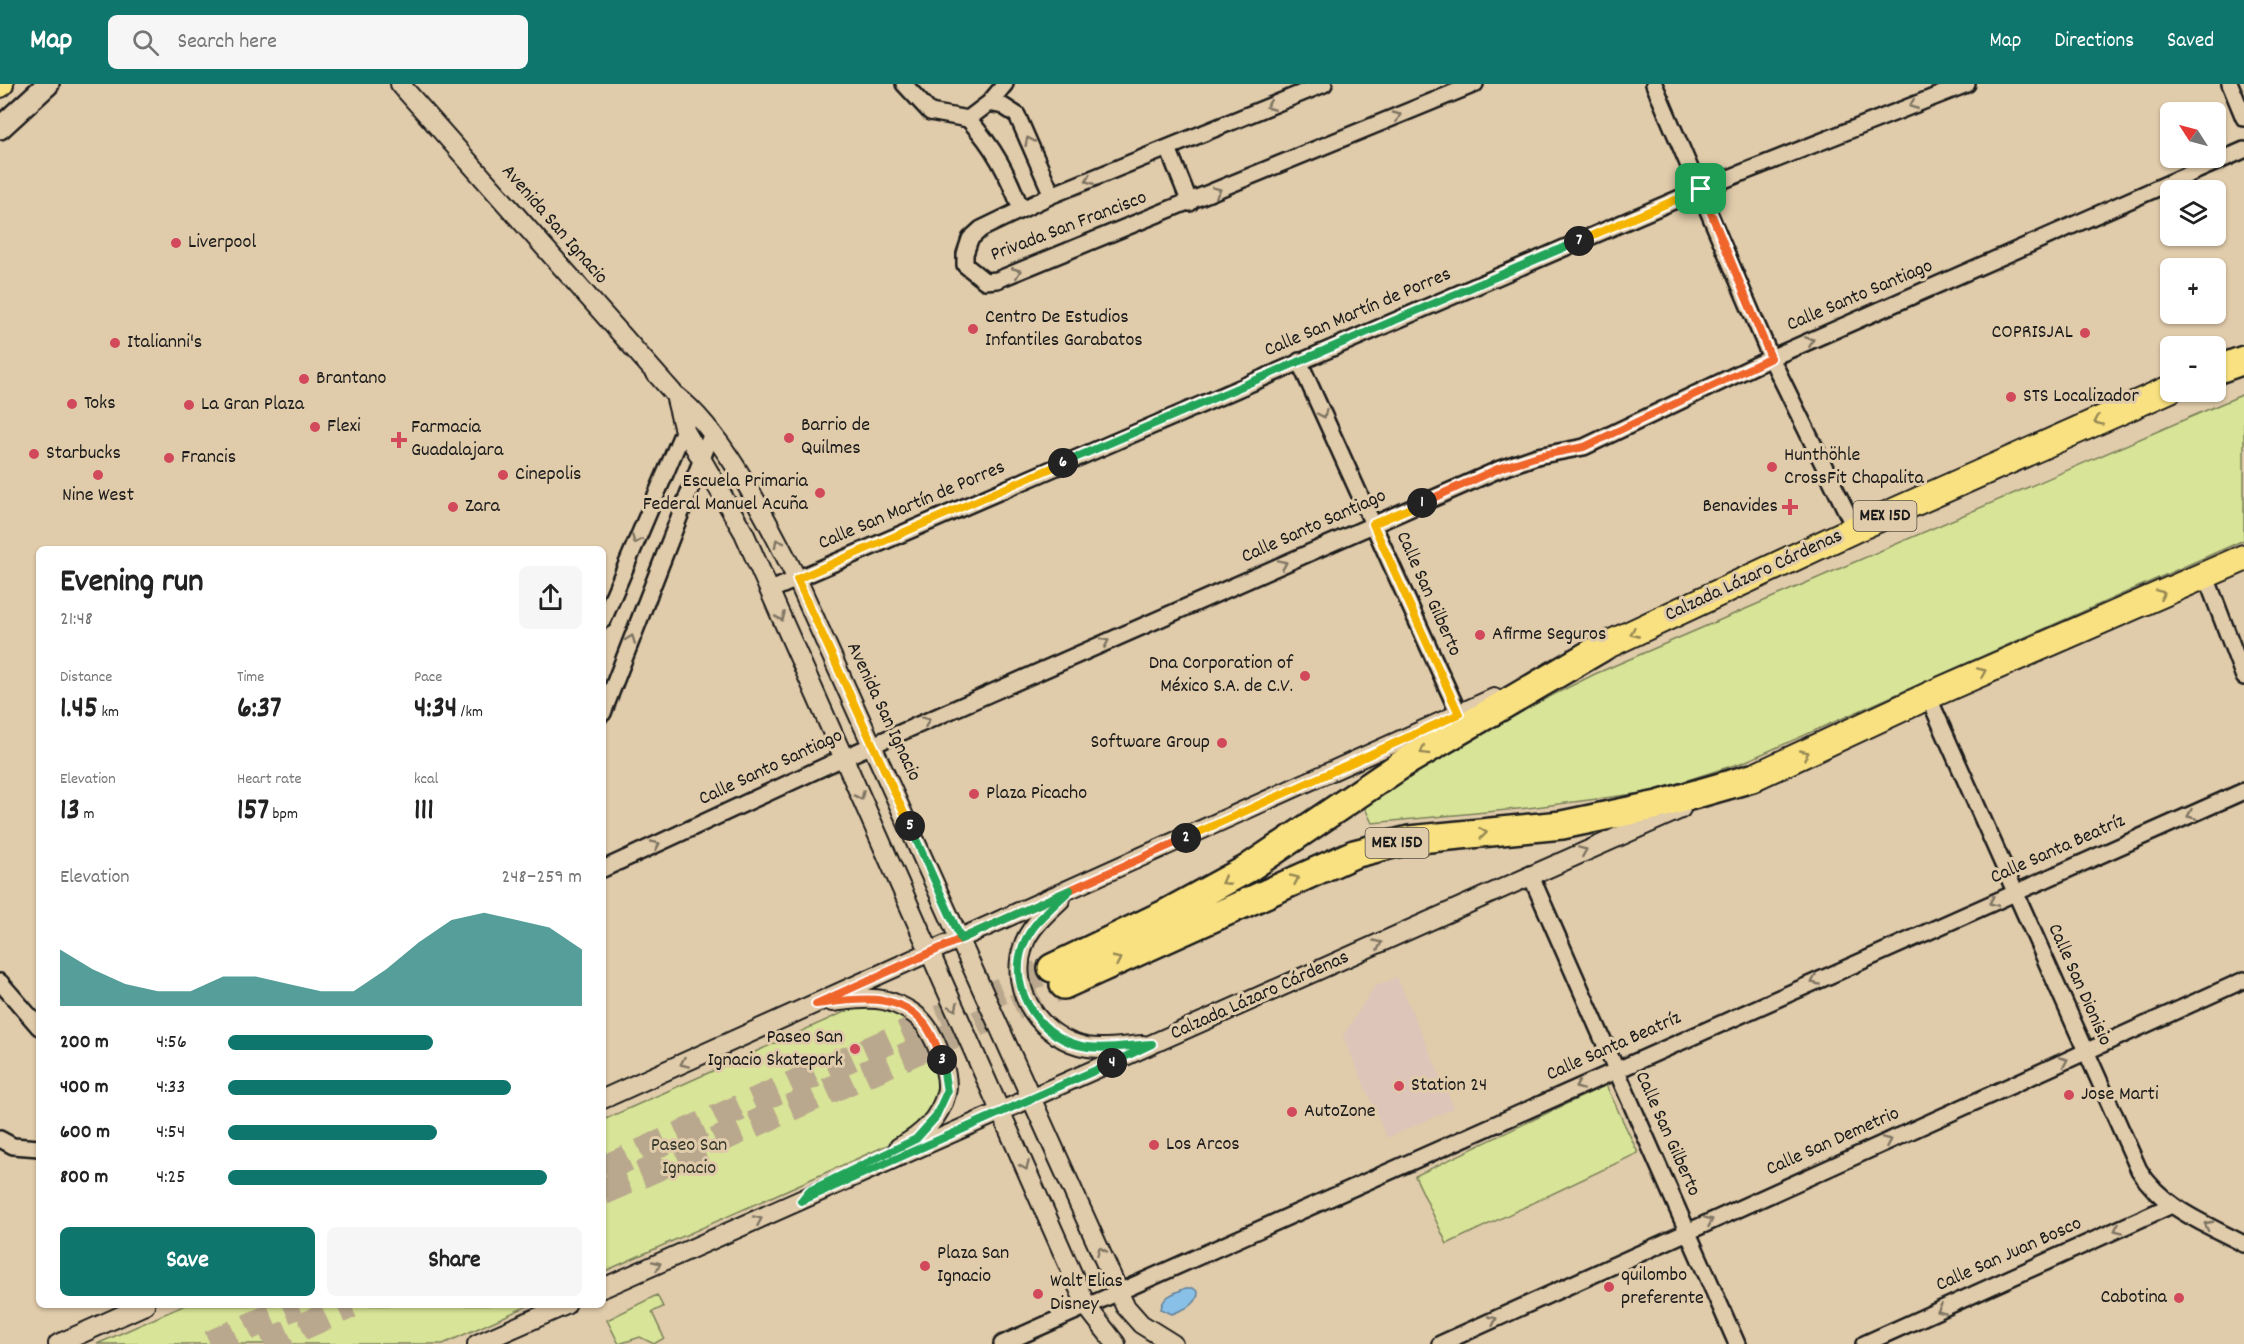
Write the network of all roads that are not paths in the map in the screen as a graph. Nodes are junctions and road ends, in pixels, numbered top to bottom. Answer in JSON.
{"nodes":[{"id":1,"x":48,"y":84,"type":"edge"},
{"id":2,"x":400,"y":84,"type":"edge"},
{"id":3,"x":904,"y":84,"type":"edge"},
{"id":4,"x":1005,"y":84,"type":"edge"},
{"id":5,"x":1324,"y":84,"type":"edge"},
{"id":6,"x":1475,"y":84,"type":"edge"},
{"id":7,"x":1654,"y":84,"type":"edge"},
{"id":8,"x":1967,"y":84,"type":"edge"},
{"id":9,"x":2229,"y":84,"type":"edge"},
{"id":10,"x":989,"y":104,"type":"junction"},
{"id":11,"x":2244,"y":118,"type":"edge"},
{"id":12,"x":968,"y":119,"type":"junction"},
{"id":13,"x":0,"y":128,"type":"edge"},
{"id":14,"x":1168,"y":148,"type":"junction"},
{"id":15,"x":2244,"y":150,"type":"edge"},
{"id":16,"x":1701,"y":189,"type":"junction"},
{"id":17,"x":1052,"y":195,"type":"junction"},
{"id":18,"x":1190,"y":202,"type":"junction"},
{"id":19,"x":1021,"y":209,"type":"junction"},
{"id":20,"x":1771,"y":358,"type":"junction"},
{"id":21,"x":2244,"y":359,"type":"edge"},
{"id":22,"x":1299,"y":361,"type":"junction"},
{"id":23,"x":2226,"y":366,"type":"edge"},
{"id":24,"x":2160,"y":393,"type":"edge"},
{"id":25,"x":675,"y":395,"type":"junction"},
{"id":26,"x":694,"y":409,"type":"junction"},
{"id":27,"x":683,"y":427,"type":"junction"},
{"id":28,"x":712,"y":433,"type":"junction"},
{"id":29,"x":700,"y":458,"type":"junction"},
{"id":30,"x":1373,"y":524,"type":"junction"},
{"id":31,"x":1855,"y":529,"type":"junction"},
{"id":32,"x":2244,"y":558,"type":"edge"},
{"id":33,"x":2205,"y":574,"type":"junction"},
{"id":34,"x":797,"y":579,"type":"junction"},
{"id":35,"x":770,"y":591,"type":"junction"},
{"id":36,"x":606,"y":613,"type":"edge"},
{"id":37,"x":1601,"y":648,"type":"junction"},
{"id":38,"x":2244,"y":677,"type":"edge"},
{"id":39,"x":1928,"y":696,"type":"junction"},
{"id":40,"x":606,"y":705,"type":"edge"},
{"id":41,"x":1459,"y":714,"type":"junction"},
{"id":42,"x":873,"y":745,"type":"junction"},
{"id":43,"x":843,"y":758,"type":"junction"},
{"id":44,"x":1752,"y":778,"type":"junction"},
{"id":45,"x":2244,"y":791,"type":"edge"},
{"id":46,"x":606,"y":869,"type":"edge"},
{"id":47,"x":1530,"y":874,"type":"junction"},
{"id":48,"x":1070,"y":890,"type":"junction"},
{"id":49,"x":2014,"y":892,"type":"junction"},
{"id":50,"x":961,"y":939,"type":"junction"},
{"id":51,"x":929,"y":953,"type":"junction"},
{"id":52,"x":2244,"y":980,"type":"edge"},
{"id":53,"x":0,"y":982,"type":"edge"},
{"id":54,"x":816,"y":1004,"type":"junction"},
{"id":55,"x":36,"y":1024,"type":"edge"},
{"id":56,"x":1152,"y":1044,"type":"junction"},
{"id":57,"x":2086,"y":1052,"type":"junction"},
{"id":58,"x":1616,"y":1069,"type":"junction"},
{"id":59,"x":606,"y":1098,"type":"edge"},
{"id":60,"x":1033,"y":1099,"type":"junction"},
{"id":61,"x":1002,"y":1112,"type":"junction"},
{"id":62,"x":0,"y":1139,"type":"edge"},
{"id":63,"x":36,"y":1149,"type":"edge"},
{"id":64,"x":801,"y":1201,"type":"junction"},
{"id":65,"x":2172,"y":1205,"type":"junction"},
{"id":66,"x":1687,"y":1231,"type":"junction"},
{"id":67,"x":2244,"y":1244,"type":"edge"},
{"id":68,"x":606,"y":1287,"type":"edge"},
{"id":69,"x":1119,"y":1293,"type":"junction"},
{"id":70,"x":1087,"y":1307,"type":"junction"},
{"id":71,"x":138,"y":1308,"type":"edge"},
{"id":72,"x":559,"y":1308,"type":"edge"},
{"id":73,"x":58,"y":1344,"type":"edge"},
{"id":74,"x":477,"y":1344,"type":"edge"},
{"id":75,"x":1002,"y":1344,"type":"edge"},
{"id":76,"x":1116,"y":1344,"type":"edge"},
{"id":77,"x":1173,"y":1344,"type":"edge"},
{"id":78,"x":1440,"y":1344,"type":"edge"},
{"id":79,"x":1737,"y":1344,"type":"edge"},
{"id":80,"x":1864,"y":1344,"type":"edge"}],
"edges":[{"from":1,"to":13,"type":"main road"},
{"from":2,"to":25,"type":"street","name":"Avenida San Ignacio"},
{"from":3,"to":12,"type":"street"},
{"from":4,"to":10,"type":"street"},
{"from":5,"to":14,"type":"street","name":"Privada San Francisco","one_way":true},
{"from":18,"to":6,"type":"street","name":"Privada San Francisco","one_way":true},
{"from":7,"to":16,"type":"street"},
{"from":8,"to":16,"type":"street","name":"Calle San Martín de Porres","one_way":true},
{"from":9,"to":11,"type":"street"},
{"from":10,"to":12,"type":"street"},
{"from":17,"to":10,"type":"street","one_way":true},
{"from":12,"to":19,"type":"street"},
{"from":14,"to":17,"type":"street","name":"Privada San Francisco","one_way":true},
{"from":14,"to":18,"type":"street"},
{"from":20,"to":15,"type":"street","name":"Calle Santo Santiago","one_way":true},
{"from":16,"to":20,"type":"street"},
{"from":16,"to":22,"type":"street","name":"Calle San Martín de Porres"},
{"from":17,"to":19,"type":"street","name":"Privada San Francisco"},
{"from":19,"to":18,"type":"street","name":"Privada San Francisco","one_way":true},
{"from":20,"to":30,"type":"street","name":"Calle Santo Santiago"},
{"from":20,"to":31,"type":"street"},
{"from":21,"to":23,"type":"highway"},
{"from":22,"to":30,"type":"street","name":"Calle San Gilberto","one_way":true},
{"from":22,"to":34,"type":"street","name":"Calle San Martín de Porres"},
{"from":24,"to":31,"type":"highway","name":"Calzada Lázaro Cárdenas","number":"MEX 15D","one_way":true},
{"from":25,"to":26,"type":"street","name":"Avenida San Ignacio"},
{"from":25,"to":27,"type":"street","name":"Avenida San Ignacio"},
{"from":26,"to":27,"type":"street"},
{"from":26,"to":28,"type":"street","name":"Avenida San Ignacio"},
{"from":27,"to":29,"type":"street","name":"Avenida San Ignacio"},
{"from":27,"to":36,"type":"street","one_way":true},
{"from":28,"to":29,"type":"street"},
{"from":34,"to":28,"type":"street","name":"Avenida San Ignacio","one_way":true},
{"from":29,"to":35,"type":"street","name":"Avenida San Ignacio"},
{"from":40,"to":29,"type":"street","one_way":true},
{"from":30,"to":41,"type":"street","name":"Calle San Gilberto"},
{"from":42,"to":30,"type":"street","name":"Calle Santo Santiago","one_way":true},
{"from":31,"to":37,"type":"highway","name":"Calzada Lázaro Cárdenas","number":"MEX 15D","one_way":true},
{"from":32,"to":33,"type":"highway","name":"Calzada Lázaro Cárdenas","number":"MEX 15D"},
{"from":33,"to":38,"type":"street"},
{"from":39,"to":33,"type":"highway","name":"Calzada Lázaro Cárdenas","number":"MEX 15D","one_way":true},
{"from":34,"to":35,"type":"street","name":"Calle San Martín de Porres"},
{"from":34,"to":42,"type":"street","name":"Avenida San Ignacio"},
{"from":35,"to":43,"type":"street","name":"Avenida San Ignacio","one_way":true},
{"from":37,"to":41,"type":"street","name":"Calzada Lázaro Cárdenas"},
{"from":37,"to":44,"type":"highway","name":"Calzada Lázaro Cárdenas","number":"MEX 15D","one_way":true},
{"from":44,"to":39,"type":"highway","name":"Calzada Lázaro Cárdenas","number":"MEX 15D","one_way":true},
{"from":39,"to":49,"type":"street","name":"Calle San Dionisio"},
{"from":41,"to":48,"type":"street","name":"Calzada Lázaro Cárdenas"},
{"from":42,"to":43,"type":"street","name":"Calle Santo Santiago"},
{"from":42,"to":50,"type":"street","name":"Avenida San Ignacio"},
{"from":46,"to":43,"type":"street","name":"Calle Santo Santiago","one_way":true},
{"from":43,"to":51,"type":"street","name":"Avenida San Ignacio","one_way":true},
{"from":47,"to":44,"type":"street","name":"Calzada Lázaro Cárdenas","one_way":true},
{"from":45,"to":49,"type":"street","name":"Calle Santa Beatríz","one_way":true},
{"from":56,"to":47,"type":"street","name":"Calzada Lázaro Cárdenas","one_way":true},
{"from":47,"to":58,"type":"street","name":"Calle San Gilberto"},
{"from":48,"to":50,"type":"street","name":"Calzada Lázaro Cárdenas"},
{"from":48,"to":56,"type":"street"},
{"from":49,"to":57,"type":"street","name":"Calle San Dionisio"},
{"from":49,"to":58,"type":"street","name":"Calle Santa Beatríz","one_way":true},
{"from":50,"to":51,"type":"street","name":"Calzada Lázaro Cárdenas"},
{"from":50,"to":60,"type":"street","name":"Avenida San Ignacio"},
{"from":51,"to":54,"type":"street","name":"Calzada Lázaro Cárdenas"},
{"from":51,"to":61,"type":"street","name":"Avenida San Ignacio","one_way":true},
{"from":52,"to":57,"type":"street","name":"Calle San Demetrio"},
{"from":53,"to":55,"type":"street"},
{"from":54,"to":59,"type":"street","name":"Calzada Lázaro Cárdenas","one_way":true},
{"from":54,"to":64,"type":"street"},
{"from":56,"to":60,"type":"street","name":"Calzada Lázaro Cárdenas"},
{"from":57,"to":65,"type":"street","name":"Calle San Dionisio"},
{"from":66,"to":57,"type":"street","name":"Calle San Demetrio","one_way":true},
{"from":58,"to":66,"type":"street","name":"Calle San Gilberto"},
{"from":58,"to":69,"type":"street","name":"Calle Santa Beatríz","one_way":true},
{"from":60,"to":61,"type":"street","name":"Calzada Lázaro Cárdenas"},
{"from":69,"to":60,"type":"street","name":"Avenida San Ignacio","one_way":true},
{"from":61,"to":64,"type":"street","name":"Calzada Lázaro Cárdenas"},
{"from":61,"to":70,"type":"street","name":"Avenida San Ignacio","one_way":true},
{"from":62,"to":63,"type":"street"},
{"from":68,"to":64,"type":"street","name":"Calzada Lázaro Cárdenas","one_way":true},
{"from":67,"to":65,"type":"street","name":"Calle San Dionisio","one_way":true},
{"from":65,"to":80,"type":"street","name":"Calle San Juan Bosco","one_way":true},
{"from":78,"to":66,"type":"street","name":"Calle San Demetrio","one_way":true},
{"from":66,"to":79,"type":"street","name":"Calle San Gilberto"},
{"from":69,"to":70,"type":"street","name":"Calle Santa Beatríz"},
{"from":69,"to":77,"type":"street","name":"Avenida San Ignacio"},
{"from":70,"to":75,"type":"street","name":"Calle Santa Beatríz"},
{"from":70,"to":76,"type":"street","name":"Avenida San Ignacio"},
{"from":71,"to":73,"type":"street"},
{"from":72,"to":74,"type":"street"}]}
